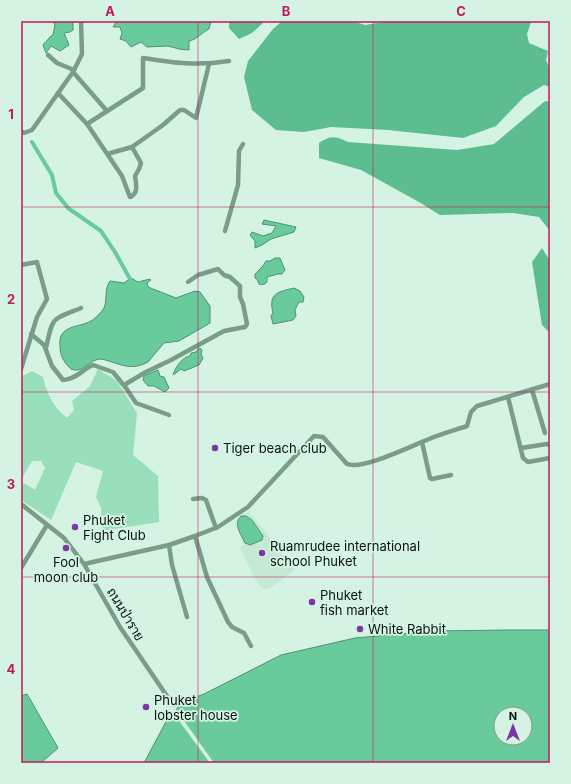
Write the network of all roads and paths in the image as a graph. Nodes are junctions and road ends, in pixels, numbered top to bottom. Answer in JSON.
{"nodes":[{"id":1,"x":81,"y":21,"type":"edge"},
{"id":2,"x":48,"y":55,"type":"dead end"},
{"id":3,"x":229,"y":61,"type":"dead end"},
{"id":4,"x":209,"y":64,"type":"junction"},
{"id":5,"x":73,"y":71,"type":"junction"},
{"id":6,"x":58,"y":93,"type":"junction"},
{"id":7,"x":107,"y":111,"type":"junction"},
{"id":8,"x":87,"y":124,"type":"junction"},
{"id":9,"x":21,"y":131,"type":"edge"},
{"id":10,"x":243,"y":144,"type":"dead end"},
{"id":11,"x":132,"y":147,"type":"junction"},
{"id":12,"x":107,"y":154,"type":"junction"},
{"id":13,"x":225,"y":231,"type":"dead end"},
{"id":14,"x":21,"y":265,"type":"edge"},
{"id":15,"x":188,"y":282,"type":"dead end"},
{"id":16,"x":81,"y":308,"type":"dead end"},
{"id":17,"x":31,"y":334,"type":"junction"},
{"id":18,"x":46,"y":348,"type":"junction"},
{"id":19,"x":21,"y":369,"type":"edge"},
{"id":20,"x":550,"y":385,"type":"edge"},
{"id":21,"x":124,"y":386,"type":"junction"},
{"id":22,"x":532,"y":390,"type":"junction"},
{"id":23,"x":508,"y":397,"type":"junction"},
{"id":24,"x":169,"y":415,"type":"dead end"},
{"id":25,"x":545,"y":433,"type":"dead end"},
{"id":26,"x":422,"y":442,"type":"junction"},
{"id":27,"x":550,"y":445,"type":"edge"},
{"id":28,"x":521,"y":448,"type":"junction"},
{"id":29,"x":550,"y":458,"type":"edge"},
{"id":30,"x":451,"y":475,"type":"dead end"},
{"id":31,"x":193,"y":499,"type":"dead end"},
{"id":32,"x":21,"y":504,"type":"edge"},
{"id":33,"x":47,"y":525,"type":"junction"},
{"id":34,"x":216,"y":528,"type":"junction"},
{"id":35,"x":195,"y":536,"type":"junction"},
{"id":36,"x":169,"y":545,"type":"junction"},
{"id":37,"x":84,"y":564,"type":"junction"},
{"id":38,"x":21,"y":568,"type":"edge"},
{"id":39,"x":187,"y":617,"type":"dead end"},
{"id":40,"x":251,"y":646,"type":"dead end"},
{"id":41,"x":174,"y":705,"type":"dead end"}],
"edges":[{"from":1,"to":5,"type":"street"},
{"from":2,"to":5,"type":"street"},
{"from":3,"to":4,"type":"street"},
{"from":4,"to":7,"type":"street"},
{"from":4,"to":11,"type":"street"},
{"from":5,"to":6,"type":"street"},
{"from":5,"to":7,"type":"street"},
{"from":6,"to":8,"type":"street"},
{"from":6,"to":9,"type":"street"},
{"from":7,"to":8,"type":"street"},
{"from":8,"to":12,"type":"street"},
{"from":10,"to":13,"type":"street"},
{"from":11,"to":12,"type":"street"},
{"from":11,"to":12,"type":"street"},
{"from":14,"to":17,"type":"street"},
{"from":15,"to":21,"type":"street"},
{"from":16,"to":18,"type":"street"},
{"from":17,"to":18,"type":"street"},
{"from":17,"to":19,"type":"street"},
{"from":18,"to":21,"type":"street"},
{"from":20,"to":22,"type":"street"},
{"from":21,"to":24,"type":"street"},
{"from":22,"to":23,"type":"street"},
{"from":22,"to":25,"type":"street"},
{"from":23,"to":26,"type":"street"},
{"from":23,"to":28,"type":"street"},
{"from":26,"to":30,"type":"street"},
{"from":26,"to":34,"type":"street"},
{"from":27,"to":28,"type":"street"},
{"from":28,"to":29,"type":"street"},
{"from":31,"to":34,"type":"street"},
{"from":32,"to":33,"type":"street","name":"ถนนป่าราย"},
{"from":33,"to":37,"type":"street","name":"ถนนป่าราย"},
{"from":33,"to":38,"type":"street"},
{"from":34,"to":35,"type":"street"},
{"from":35,"to":36,"type":"street"},
{"from":35,"to":40,"type":"street"},
{"from":36,"to":37,"type":"street"},
{"from":36,"to":39,"type":"street"},
{"from":37,"to":41,"type":"street","name":"ถนนป่าราย"}]}
